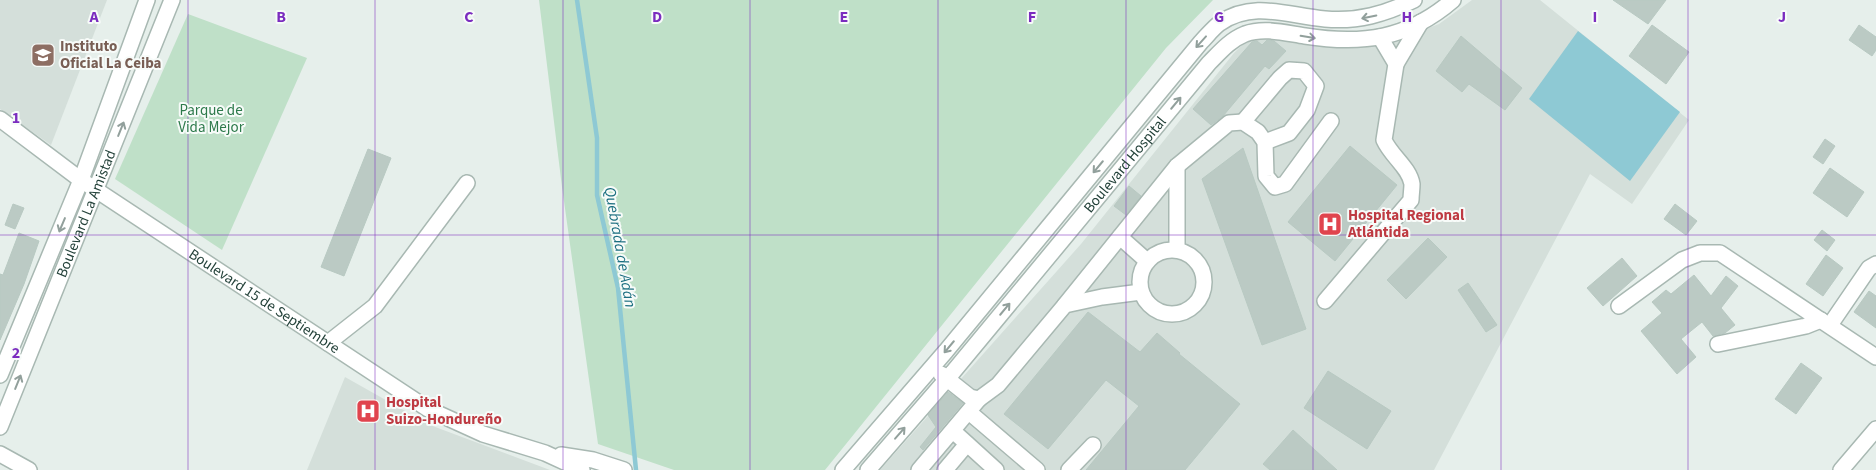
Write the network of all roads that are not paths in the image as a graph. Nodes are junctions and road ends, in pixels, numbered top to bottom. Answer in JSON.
{"nodes":[{"id":1,"x":147,"y":0,"type":"edge"},
{"id":2,"x":172,"y":0,"type":"edge"},
{"id":3,"x":1414,"y":0,"type":"edge"},
{"id":4,"x":1453,"y":0,"type":"edge"},
{"id":5,"x":1421,"y":22,"type":"junction"},
{"id":6,"x":1380,"y":37,"type":"junction"},
{"id":7,"x":1396,"y":64,"type":"junction"},
{"id":8,"x":0,"y":121,"type":"edge"},
{"id":9,"x":1331,"y":121,"type":"dead end"},
{"id":10,"x":1243,"y":122,"type":"junction"},
{"id":11,"x":1265,"y":142,"type":"junction"},
{"id":12,"x":1177,"y":166,"type":"junction"},
{"id":13,"x":81,"y":180,"type":"junction"},
{"id":14,"x":467,"y":183,"type":"dead end"},
{"id":15,"x":96,"y":190,"type":"junction"},
{"id":16,"x":1120,"y":237,"type":"junction"},
{"id":17,"x":1177,"y":250,"type":"junction"},
{"id":18,"x":1147,"y":261,"type":"junction"},
{"id":19,"x":1876,"y":264,"type":"edge"},
{"id":20,"x":1141,"y":292,"type":"junction"},
{"id":21,"x":1325,"y":301,"type":"dead end"},
{"id":22,"x":1064,"y":305,"type":"junction"},
{"id":23,"x":1619,"y":306,"type":"dead end"},
{"id":24,"x":1825,"y":322,"type":"junction"},
{"id":25,"x":328,"y":343,"type":"junction"},
{"id":26,"x":1718,"y":344,"type":"dead end"},
{"id":27,"x":5,"y":347,"type":"edge"},
{"id":28,"x":1876,"y":357,"type":"edge"},
{"id":29,"x":932,"y":367,"type":"junction"},
{"id":30,"x":0,"y":376,"type":"edge"},
{"id":31,"x":947,"y":380,"type":"junction"},
{"id":32,"x":979,"y":399,"type":"junction"},
{"id":33,"x":969,"y":412,"type":"junction"},
{"id":34,"x":0,"y":427,"type":"edge"},
{"id":35,"x":1876,"y":429,"type":"edge"},
{"id":36,"x":953,"y":432,"type":"junction"},
{"id":37,"x":967,"y":444,"type":"junction"},
{"id":38,"x":1093,"y":445,"type":"dead end"},
{"id":39,"x":545,"y":453,"type":"junction"},
{"id":40,"x":0,"y":454,"type":"edge"},
{"id":41,"x":992,"y":468,"type":"edge"},
{"id":42,"x":29,"y":470,"type":"edge"},
{"id":43,"x":582,"y":470,"type":"edge"},
{"id":44,"x":624,"y":470,"type":"edge"},
{"id":45,"x":843,"y":470,"type":"edge"},
{"id":46,"x":868,"y":470,"type":"edge"},
{"id":47,"x":919,"y":470,"type":"edge"},
{"id":48,"x":945,"y":470,"type":"edge"},
{"id":49,"x":1037,"y":470,"type":"edge"},
{"id":50,"x":1068,"y":470,"type":"edge"},
{"id":51,"x":1841,"y":470,"type":"edge"}],
"edges":[{"from":1,"to":13,"type":"street","name":"Boulevard La Amistad"},
{"from":15,"to":2,"type":"street","name":"Boulevard La Amistad","one_way":true},
{"from":3,"to":29,"type":"street","name":"Boulevard Hospital","one_way":true},
{"from":4,"to":5,"type":"street","name":"Boulevard Hospital"},
{"from":5,"to":6,"type":"street","name":"Boulevard Hospital"},
{"from":5,"to":7,"type":"street"},
{"from":6,"to":7,"type":"street"},
{"from":31,"to":6,"type":"street","name":"Boulevard Hospital","one_way":true},
{"from":7,"to":21,"type":"street"},
{"from":8,"to":13,"type":"street","name":"Boulevard 15 de Septiembre"},
{"from":9,"to":11,"type":"street"},
{"from":10,"to":11,"type":"street"},
{"from":10,"to":11,"type":"street"},
{"from":10,"to":12,"type":"street"},
{"from":12,"to":16,"type":"street"},
{"from":12,"to":17,"type":"street"},
{"from":13,"to":15,"type":"street","name":"Boulevard 15 de Septiembre"},
{"from":13,"to":27,"type":"street","name":"Boulevard La Amistad","one_way":true},
{"from":14,"to":25,"type":"street"},
{"from":15,"to":25,"type":"street","name":"Boulevard 15 de Septiembre"},
{"from":34,"to":15,"type":"street","name":"Boulevard La Amistad","one_way":true},
{"from":16,"to":18,"type":"street"},
{"from":16,"to":22,"type":"street"},
{"from":17,"to":18,"type":"street"},
{"from":17,"to":20,"type":"street"},
{"from":18,"to":20,"type":"street"},
{"from":19,"to":24,"type":"street"},
{"from":20,"to":22,"type":"street"},
{"from":22,"to":32,"type":"street"},
{"from":23,"to":24,"type":"street"},
{"from":24,"to":26,"type":"street"},
{"from":24,"to":28,"type":"street"},
{"from":25,"to":39,"type":"street","name":"Boulevard 15 de Septiembre"},
{"from":27,"to":30,"type":"street","name":"Boulevard La Amistad"},
{"from":29,"to":31,"type":"street"},
{"from":29,"to":45,"type":"street","name":"Boulevard Hospital"},
{"from":31,"to":32,"type":"street"},
{"from":46,"to":31,"type":"street","name":"Boulevard Hospital","one_way":true},
{"from":32,"to":33,"type":"street"},
{"from":33,"to":36,"type":"street"},
{"from":33,"to":49,"type":"street"},
{"from":35,"to":51,"type":"street"},
{"from":36,"to":37,"type":"street"},
{"from":36,"to":47,"type":"street"},
{"from":37,"to":41,"type":"street"},
{"from":37,"to":48,"type":"street"},
{"from":38,"to":50,"type":"street"},
{"from":39,"to":43,"type":"street","name":"Boulevard 15 de Septiembre"},
{"from":39,"to":44,"type":"street","name":"Boulevard 15 de Septiembre"},
{"from":40,"to":42,"type":"street"}]}
